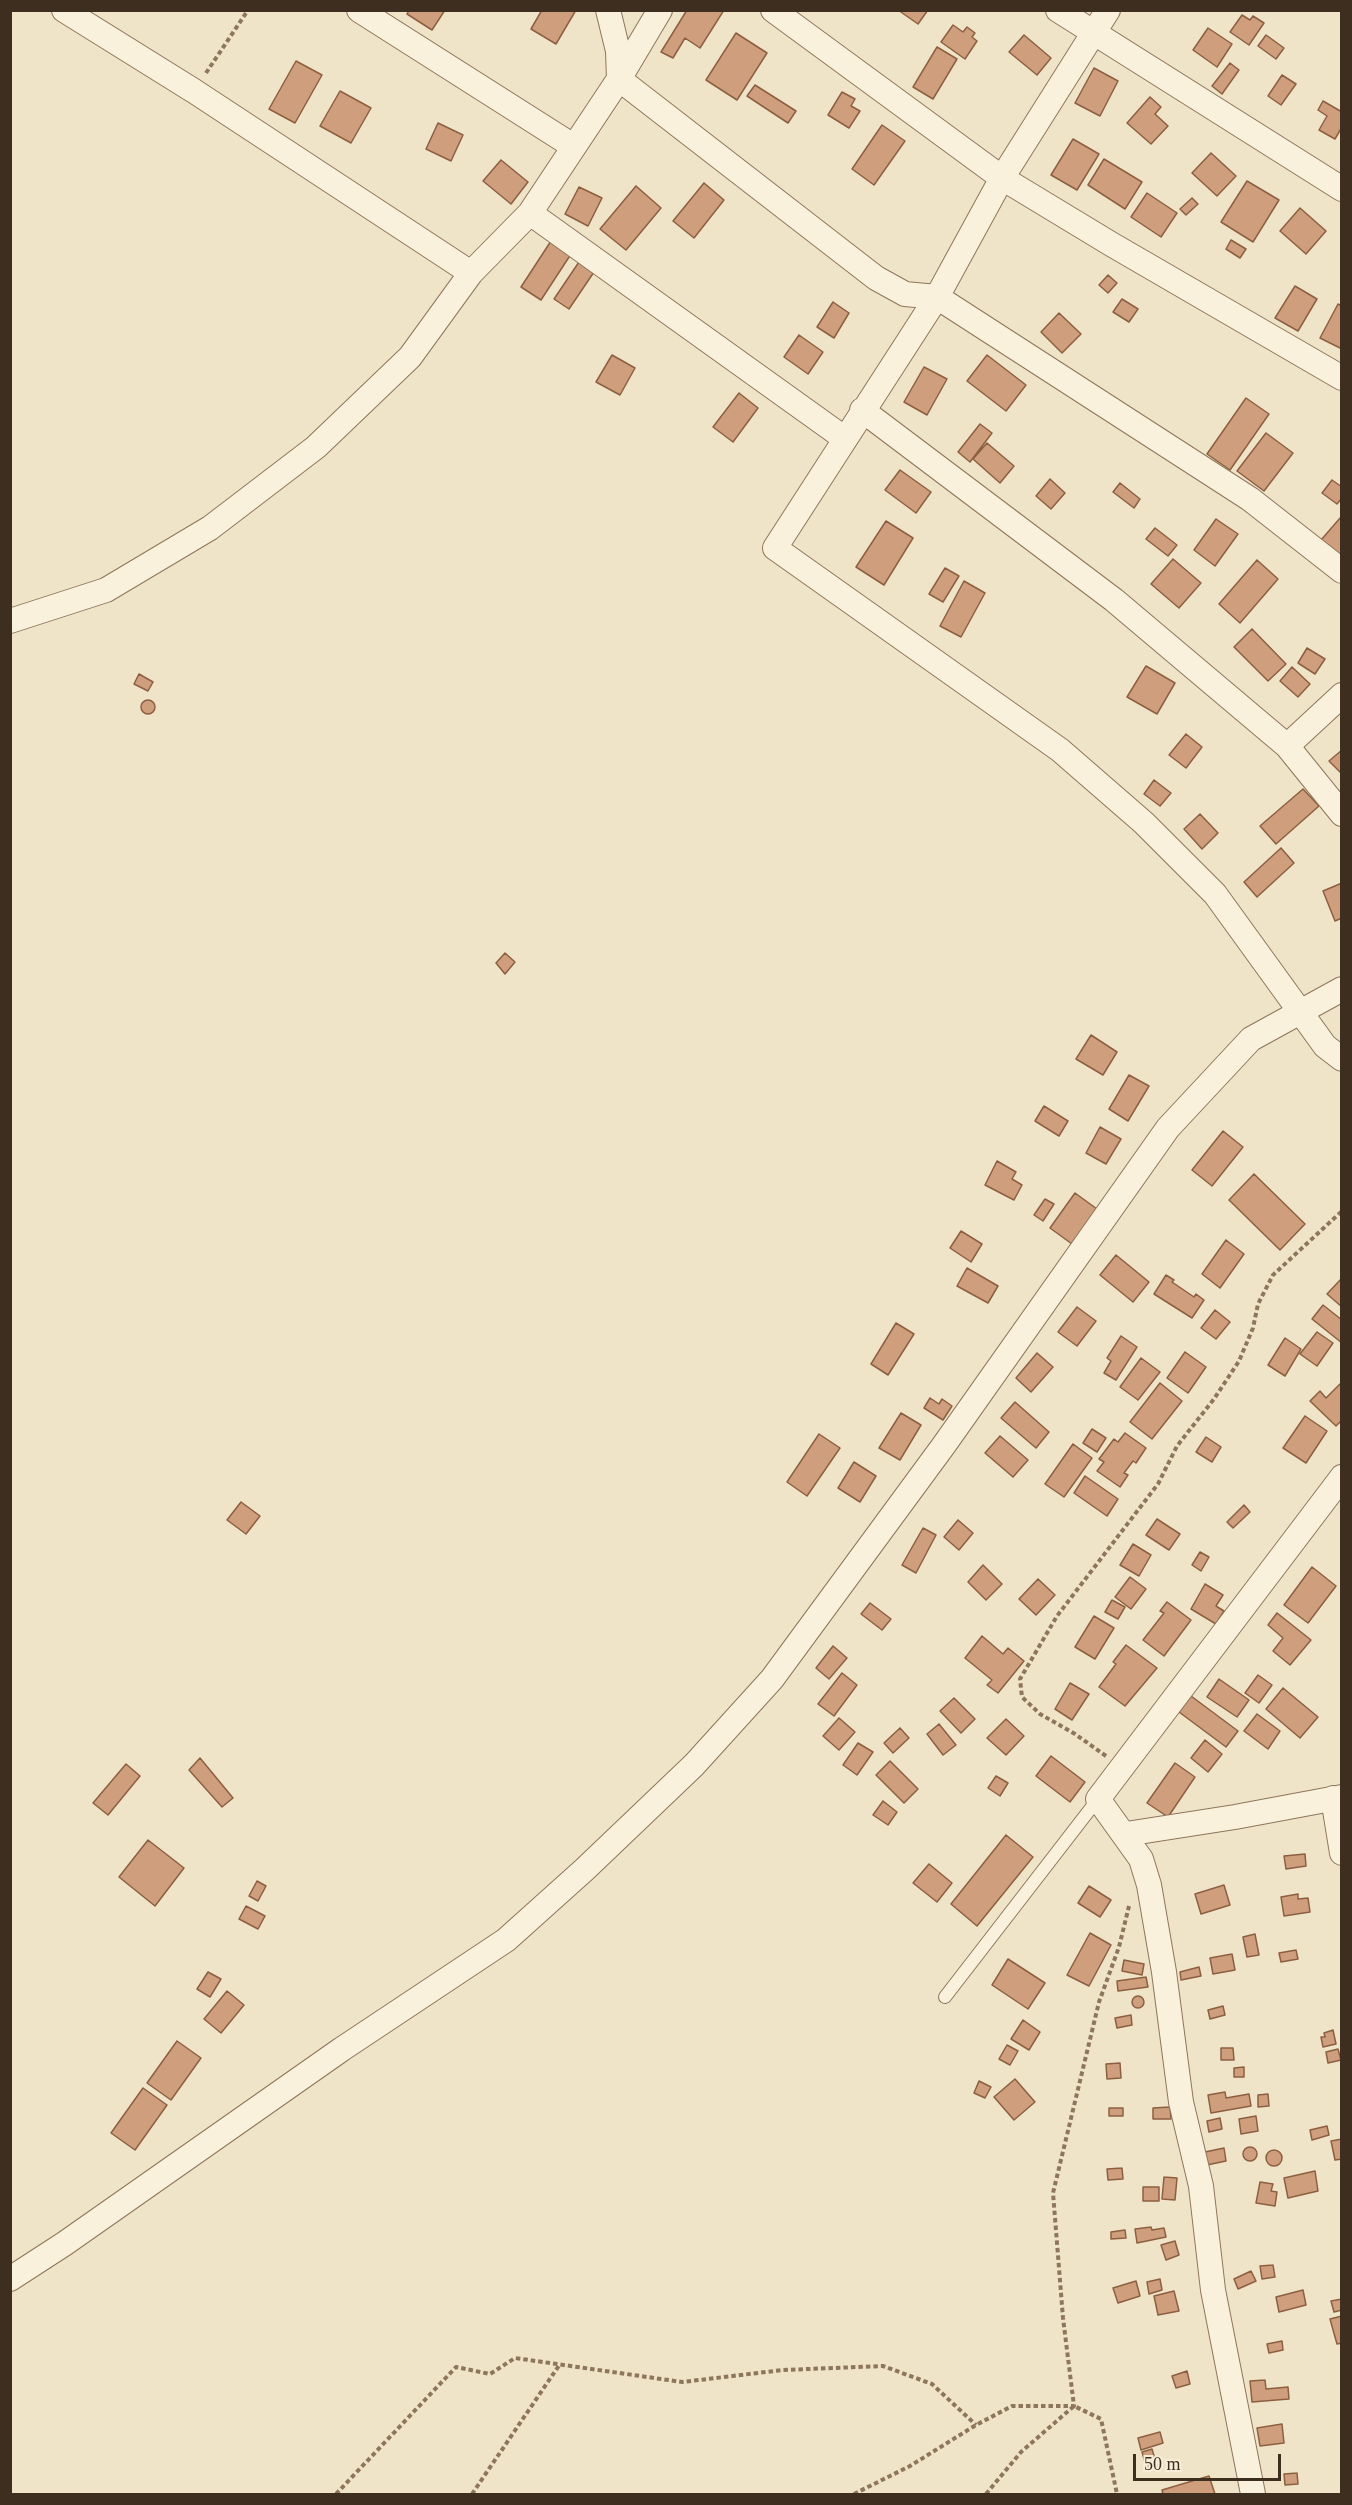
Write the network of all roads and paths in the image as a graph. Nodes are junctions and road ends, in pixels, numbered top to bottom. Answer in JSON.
{"nodes":[{"id":1,"x":64,"y":10,"type":"edge"},
{"id":2,"x":248,"y":10,"type":"edge"},
{"id":3,"x":359,"y":10,"type":"edge"},
{"id":4,"x":608,"y":10,"type":"edge"},
{"id":5,"x":660,"y":10,"type":"edge"},
{"id":6,"x":773,"y":10,"type":"edge"},
{"id":7,"x":1058,"y":10,"type":"edge"},
{"id":8,"x":1108,"y":10,"type":"edge"},
{"id":9,"x":1093,"y":34,"type":"junction"},
{"id":10,"x":619,"y":79,"type":"junction"},
{"id":11,"x":194,"y":91,"type":"junction"},
{"id":12,"x":573,"y":146,"type":"junction"},
{"id":13,"x":1002,"y":178,"type":"junction"},
{"id":14,"x":1341,"y":189,"type":"edge"},
{"id":15,"x":530,"y":213,"type":"junction"},
{"id":16,"x":471,"y":273,"type":"junction"},
{"id":17,"x":937,"y":297,"type":"junction"},
{"id":18,"x":1341,"y":378,"type":"edge"},
{"id":19,"x":862,"y":411,"type":"junction"},
{"id":20,"x":844,"y":438,"type":"junction"},
{"id":21,"x":1341,"y":571,"type":"edge"},
{"id":22,"x":10,"y":621,"type":"edge"},
{"id":23,"x":1341,"y":695,"type":"edge"},
{"id":24,"x":1287,"y":746,"type":"junction"},
{"id":25,"x":1341,"y":814,"type":"edge"},
{"id":26,"x":1341,"y":989,"type":"edge"},
{"id":27,"x":1301,"y":1010,"type":"junction"},
{"id":28,"x":1341,"y":1059,"type":"edge"},
{"id":29,"x":1341,"y":1211,"type":"edge"},
{"id":30,"x":1341,"y":1477,"type":"edge"},
{"id":31,"x":1121,"y":1767,"type":"junction"},
{"id":32,"x":1337,"y":1797,"type":"edge"},
{"id":33,"x":1098,"y":1799,"type":"junction"},
{"id":34,"x":1126,"y":1834,"type":"junction"},
{"id":35,"x":1341,"y":1853,"type":"edge"},
{"id":36,"x":1130,"y":1903,"type":"dead end"},
{"id":37,"x":945,"y":1998,"type":"dead end"},
{"id":38,"x":10,"y":2279,"type":"edge"},
{"id":39,"x":560,"y":2364,"type":"junction"},
{"id":40,"x":1074,"y":2406,"type":"junction"},
{"id":41,"x":976,"y":2425,"type":"junction"},
{"id":42,"x":336,"y":2494,"type":"edge"},
{"id":43,"x":472,"y":2494,"type":"edge"},
{"id":44,"x":854,"y":2494,"type":"edge"},
{"id":45,"x":986,"y":2494,"type":"edge"},
{"id":46,"x":1117,"y":2494,"type":"edge"},
{"id":47,"x":1253,"y":2494,"type":"edge"}],
"edges":[{"from":1,"to":11,"type":"street"},
{"from":2,"to":11,"type":"path"},
{"from":3,"to":12,"type":"street"},
{"from":4,"to":10,"type":"street"},
{"from":5,"to":10,"type":"street"},
{"from":6,"to":13,"type":"street"},
{"from":7,"to":9,"type":"street"},
{"from":8,"to":9,"type":"street"},
{"from":9,"to":13,"type":"street"},
{"from":9,"to":14,"type":"street"},
{"from":10,"to":12,"type":"street"},
{"from":10,"to":17,"type":"street"},
{"from":11,"to":16,"type":"street"},
{"from":12,"to":15,"type":"street"},
{"from":13,"to":17,"type":"street"},
{"from":13,"to":18,"type":"street"},
{"from":15,"to":16,"type":"street"},
{"from":15,"to":20,"type":"street"},
{"from":16,"to":22,"type":"street"},
{"from":17,"to":19,"type":"street"},
{"from":17,"to":21,"type":"street"},
{"from":19,"to":20,"type":"street"},
{"from":19,"to":24,"type":"street"},
{"from":20,"to":27,"type":"street"},
{"from":23,"to":24,"type":"street"},
{"from":24,"to":25,"type":"street"},
{"from":26,"to":27,"type":"street"},
{"from":27,"to":28,"type":"street"},
{"from":27,"to":38,"type":"street"},
{"from":29,"to":31,"type":"path"},
{"from":30,"to":31,"type":"street"},
{"from":31,"to":33,"type":"street"},
{"from":32,"to":34,"type":"street"},
{"from":32,"to":35,"type":"street"},
{"from":33,"to":34,"type":"street"},
{"from":33,"to":37,"type":"lane"},
{"from":34,"to":47,"type":"street"},
{"from":36,"to":40,"type":"path"},
{"from":39,"to":41,"type":"path"},
{"from":39,"to":42,"type":"path"},
{"from":39,"to":43,"type":"path"},
{"from":40,"to":41,"type":"path"},
{"from":40,"to":45,"type":"path"},
{"from":40,"to":46,"type":"path"},
{"from":41,"to":44,"type":"path"}]}
